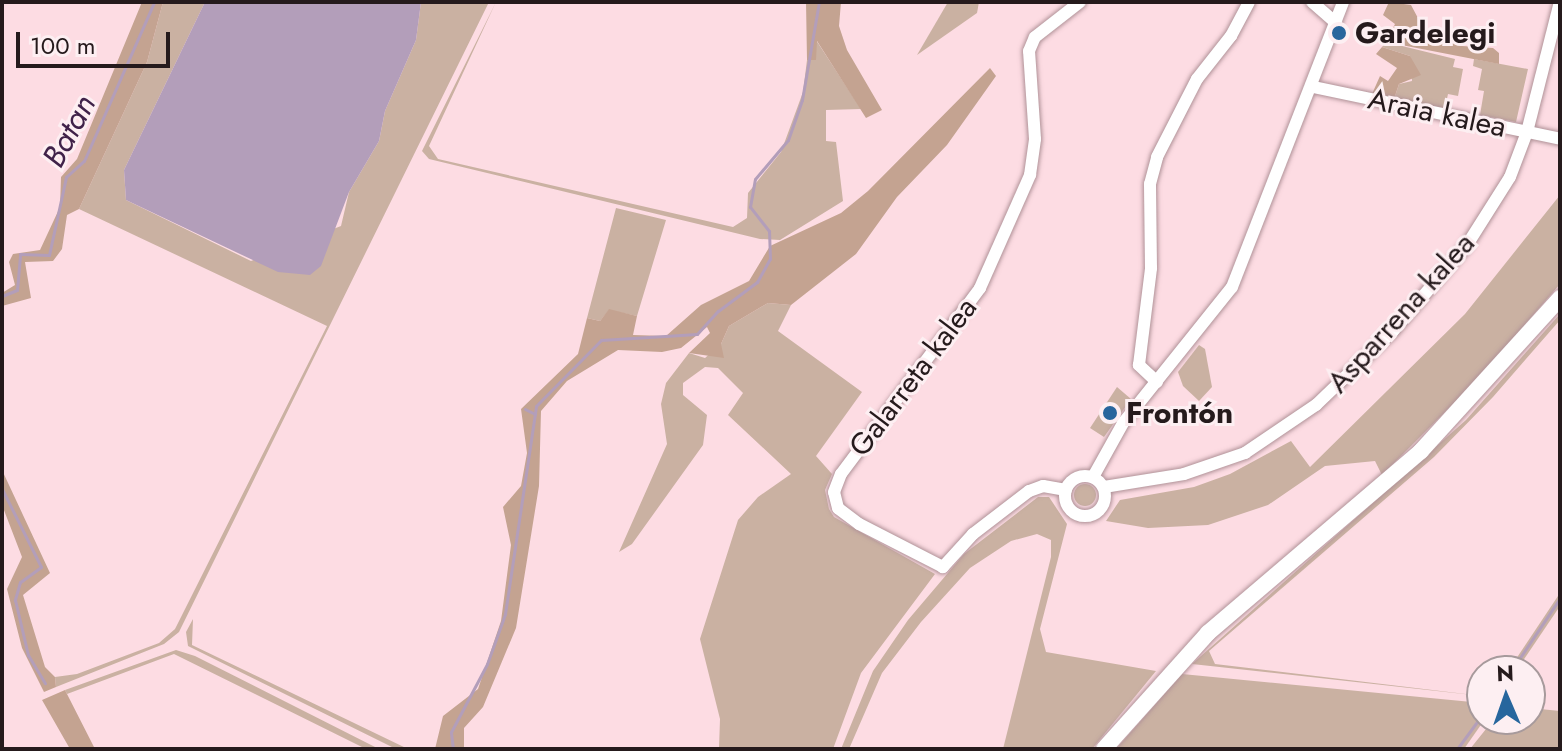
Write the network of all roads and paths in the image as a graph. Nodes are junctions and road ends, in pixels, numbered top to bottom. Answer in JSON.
{"nodes":[{"id":1,"x":1080,"y":2,"type":"edge"},
{"id":2,"x":1249,"y":2,"type":"edge"},
{"id":3,"x":1312,"y":2,"type":"edge"},
{"id":4,"x":1343,"y":2,"type":"edge"},
{"id":5,"x":1560,"y":2,"type":"edge"},
{"id":6,"x":1336,"y":23,"type":"junction"},
{"id":7,"x":1314,"y":87,"type":"junction"},
{"id":8,"x":1527,"y":132,"type":"junction"},
{"id":9,"x":1560,"y":139,"type":"edge"},
{"id":10,"x":1560,"y":298,"type":"edge"},
{"id":11,"x":1157,"y":382,"type":"junction"},
{"id":12,"x":1093,"y":477,"type":"junction"},
{"id":13,"x":1104,"y":487,"type":"junction"},
{"id":14,"x":1066,"y":490,"type":"junction"},
{"id":15,"x":1104,"y":749,"type":"edge"}],
"edges":[{"from":1,"to":14,"type":"street","name":"Galarreta kalea"},
{"from":2,"to":11,"type":"street"},
{"from":3,"to":6,"type":"street"},
{"from":4,"to":6,"type":"street"},
{"from":5,"to":8,"type":"street","name":"Asparrena kalea"},
{"from":6,"to":7,"type":"street"},
{"from":7,"to":8,"type":"street","name":"Araia kalea"},
{"from":7,"to":11,"type":"street"},
{"from":8,"to":9,"type":"street","name":"Araia kalea"},
{"from":8,"to":13,"type":"street","name":"Asparrena kalea"},
{"from":10,"to":15,"type":"main road"},
{"from":11,"to":12,"type":"street"},
{"from":12,"to":13,"type":"street"},
{"from":12,"to":14,"type":"street"},
{"from":13,"to":14,"type":"street"}]}
